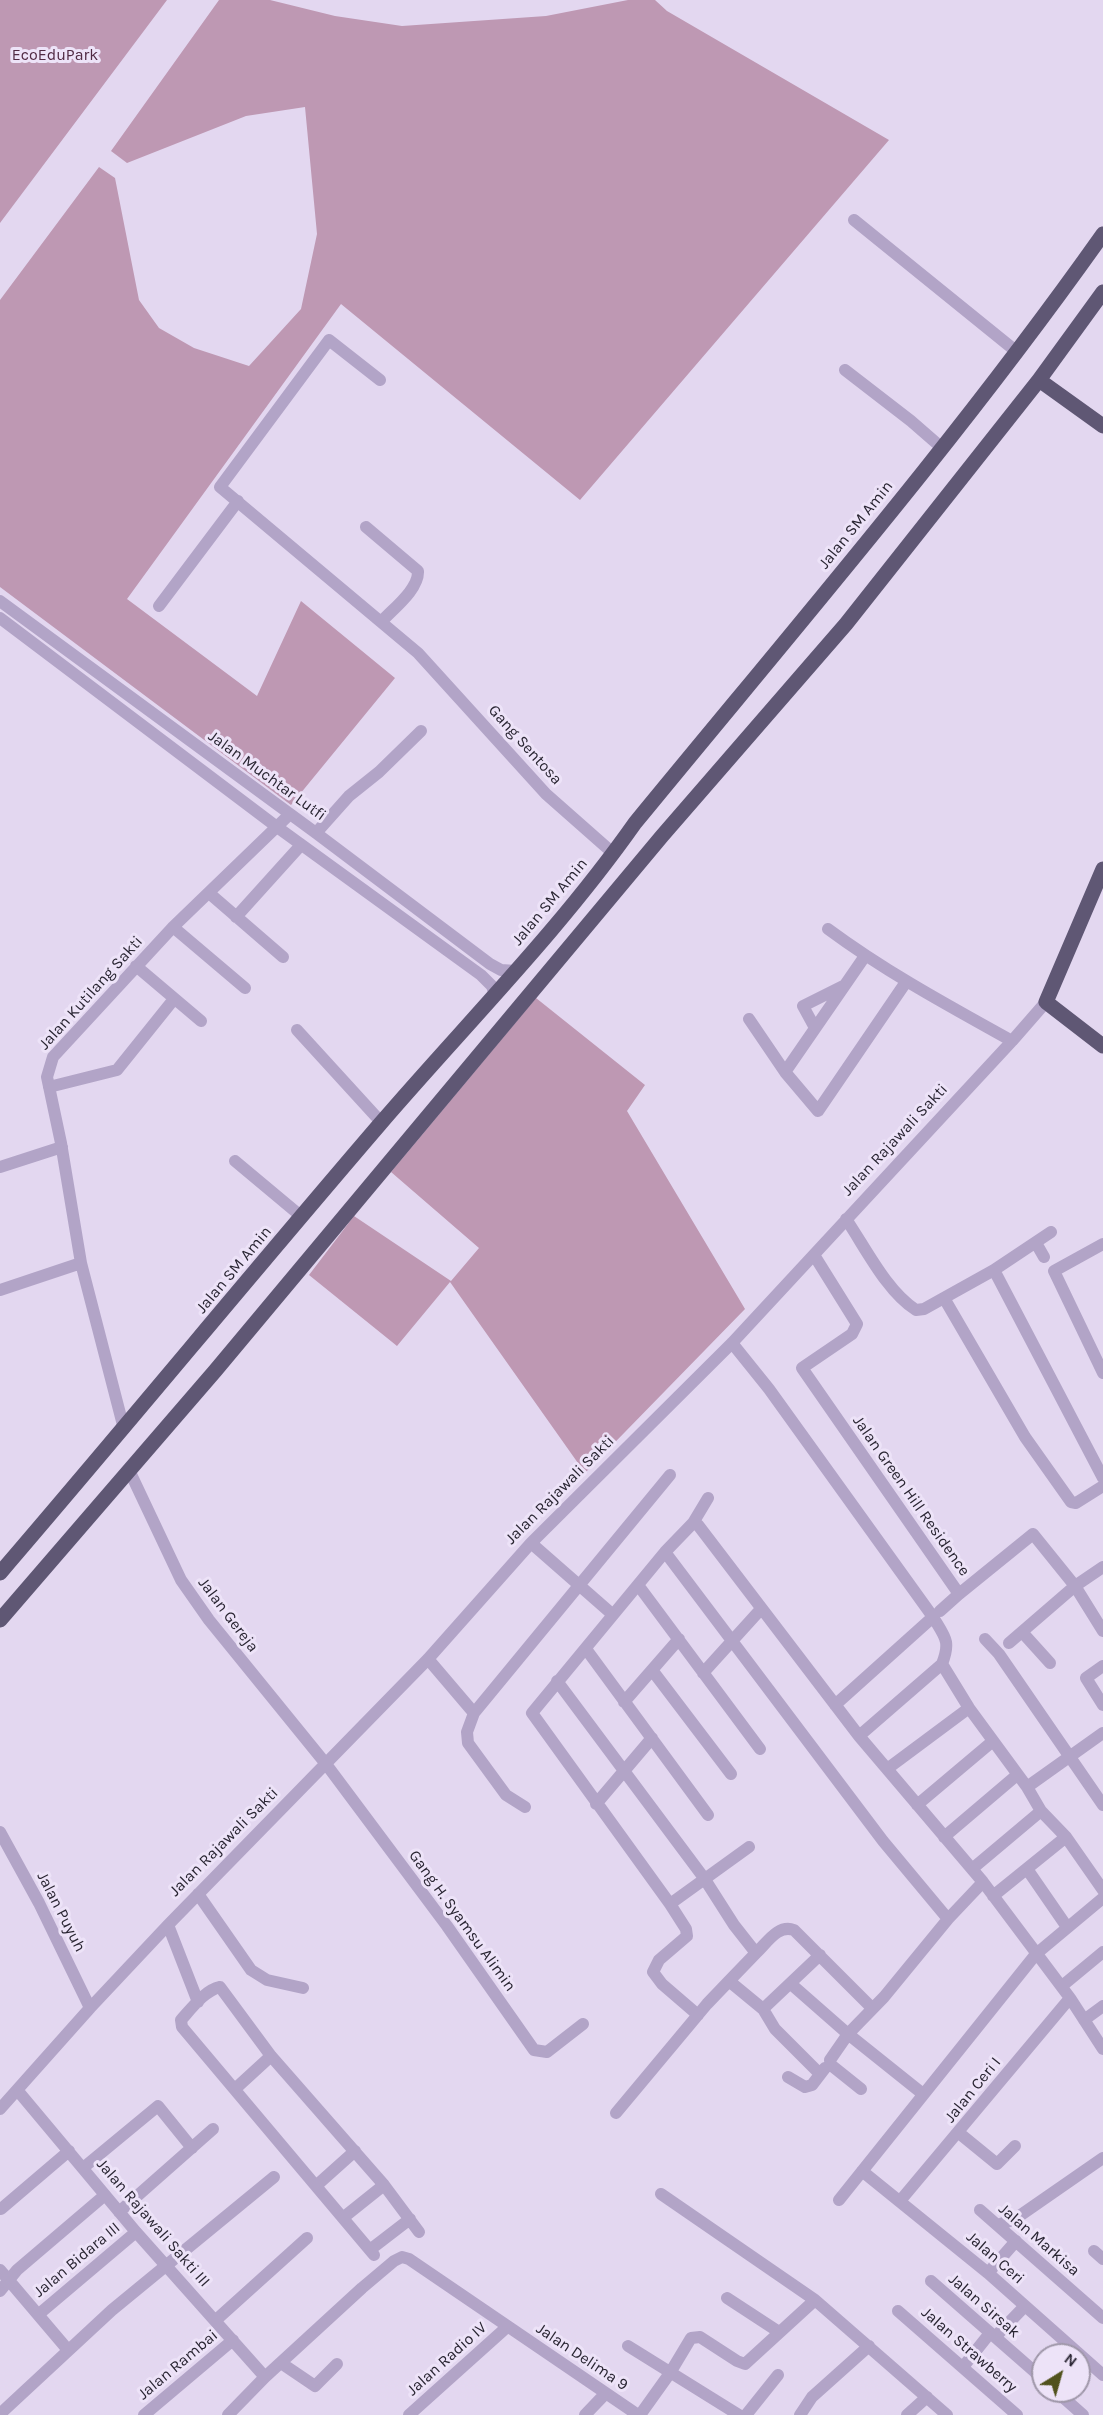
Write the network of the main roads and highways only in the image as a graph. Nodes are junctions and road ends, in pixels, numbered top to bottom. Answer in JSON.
{"nodes":[{"id":1,"x":1103,"y":234,"type":"edge"},
{"id":2,"x":1103,"y":292,"type":"edge"},
{"id":3,"x":1039,"y":380,"type":"junction"},
{"id":4,"x":1103,"y":426,"type":"edge"},
{"id":5,"x":1103,"y":869,"type":"edge"},
{"id":6,"x":1103,"y":1046,"type":"edge"},
{"id":7,"x":401,"y":1101,"type":"junction"},
{"id":8,"x":424,"y":1118,"type":"junction"},
{"id":9,"x":0,"y":1573,"type":"edge"},
{"id":10,"x":0,"y":1620,"type":"edge"}],
"edges":[{"from":1,"to":7,"type":"main road","name":"Jalan SM Amin"},
{"from":2,"to":3,"type":"main road"},
{"from":3,"to":4,"type":"main road"},
{"from":3,"to":8,"type":"main road"},
{"from":5,"to":6,"type":"main road","name":"Jalan Rajawali Sakti"},
{"from":7,"to":8,"type":"main road"},
{"from":7,"to":9,"type":"main road","name":"Jalan SM Amin"},
{"from":8,"to":10,"type":"main road"}]}
